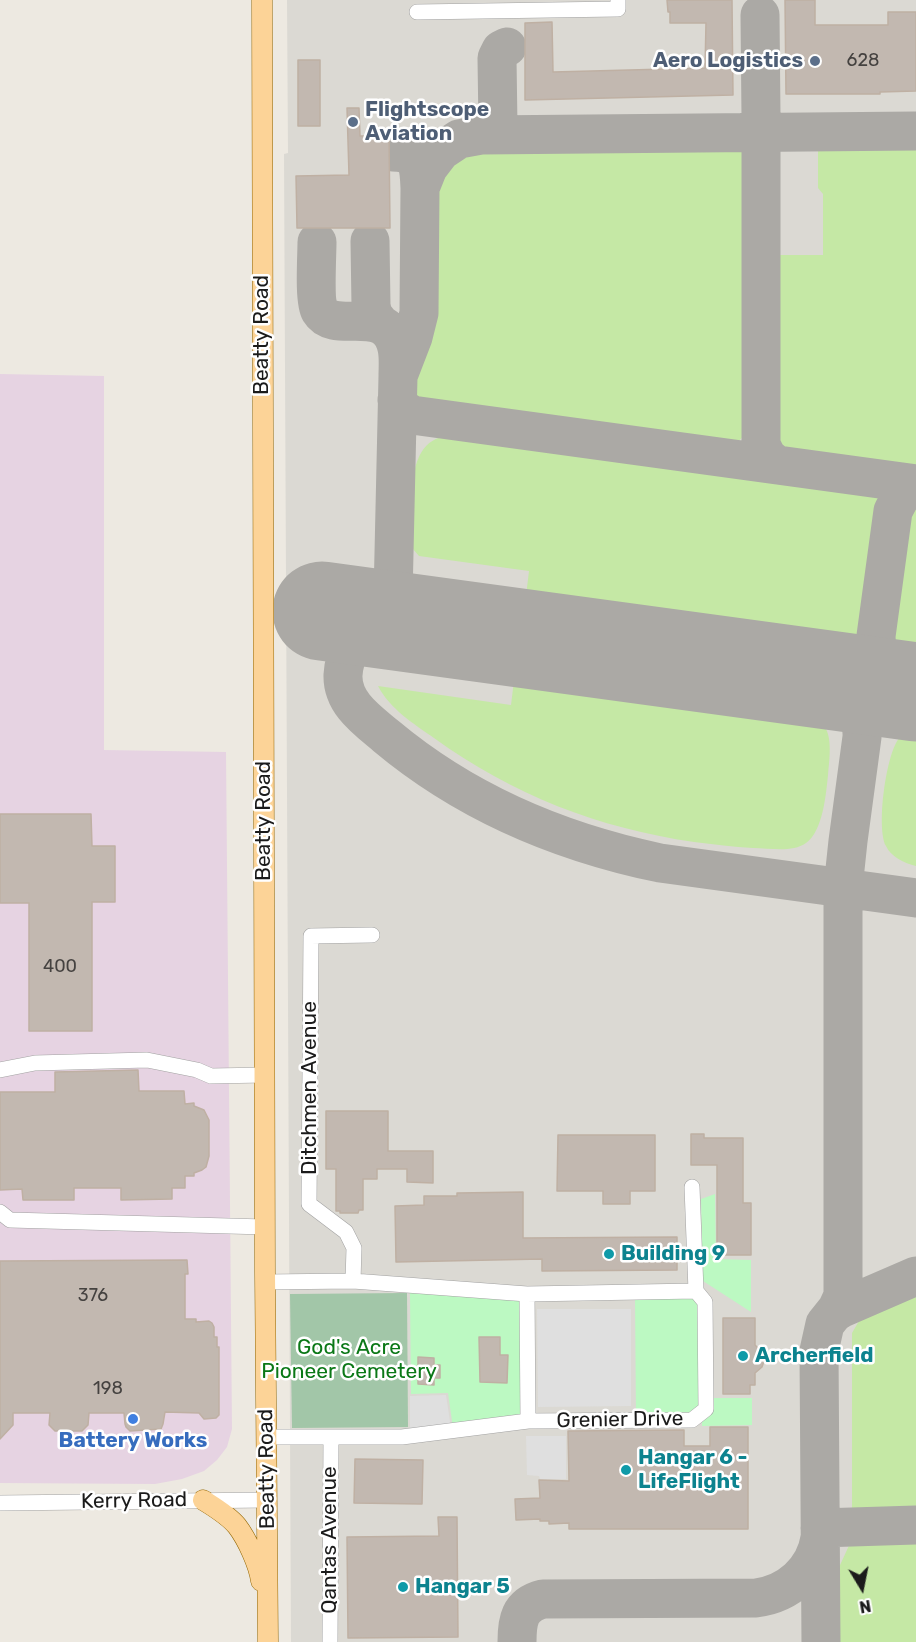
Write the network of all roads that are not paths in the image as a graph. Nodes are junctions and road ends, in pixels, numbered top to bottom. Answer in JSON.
{"nodes":[{"id":1,"x":262,"y":0,"type":"edge"},
{"id":2,"x":618,"y":0,"type":"edge"},
{"id":3,"x":417,"y":12,"type":"dead end"},
{"id":4,"x":372,"y":935,"type":"dead end"},
{"id":5,"x":0,"y":1070,"type":"edge"},
{"id":6,"x":265,"y":1076,"type":"junction"},
{"id":7,"x":692,"y":1187,"type":"dead end"},
{"id":8,"x":0,"y":1212,"type":"edge"},
{"id":9,"x":265,"y":1227,"type":"junction"},
{"id":10,"x":353,"y":1281,"type":"junction"},
{"id":11,"x":265,"y":1282,"type":"junction"},
{"id":12,"x":696,"y":1291,"type":"junction"},
{"id":13,"x":527,"y":1294,"type":"junction"},
{"id":14,"x":528,"y":1421,"type":"junction"},
{"id":15,"x":266,"y":1437,"type":"junction"},
{"id":16,"x":331,"y":1437,"type":"junction"},
{"id":17,"x":203,"y":1500,"type":"junction"},
{"id":18,"x":267,"y":1500,"type":"junction"},
{"id":19,"x":0,"y":1503,"type":"edge"},
{"id":20,"x":268,"y":1637,"type":"edge"},
{"id":21,"x":330,"y":1642,"type":"edge"}],
"edges":[{"from":1,"to":6,"type":"main road","name":"Beatty Road"},
{"from":2,"to":3,"type":"street"},
{"from":4,"to":10,"type":"street","name":"Ditchmen Avenue"},
{"from":5,"to":6,"type":"street"},
{"from":6,"to":9,"type":"main road","name":"Beatty Road"},
{"from":7,"to":12,"type":"street"},
{"from":8,"to":9,"type":"street"},
{"from":9,"to":11,"type":"main road","name":"Beatty Road"},
{"from":10,"to":11,"type":"street"},
{"from":10,"to":13,"type":"street"},
{"from":11,"to":15,"type":"main road","name":"Beatty Road"},
{"from":12,"to":13,"type":"street"},
{"from":12,"to":14,"type":"street","name":"Grenier Drive"},
{"from":13,"to":14,"type":"street"},
{"from":14,"to":16,"type":"street","name":"Grenier Drive"},
{"from":15,"to":16,"type":"street","name":"Grenier Drive"},
{"from":15,"to":18,"type":"main road","name":"Beatty Road"},
{"from":16,"to":21,"type":"street","name":"Qantas Avenue"},
{"from":17,"to":18,"type":"street","name":"Kerry Road"},
{"from":17,"to":19,"type":"street","name":"Kerry Road"},
{"from":17,"to":20,"type":"main road"},
{"from":18,"to":20,"type":"main road","name":"Beatty Road"}]}
